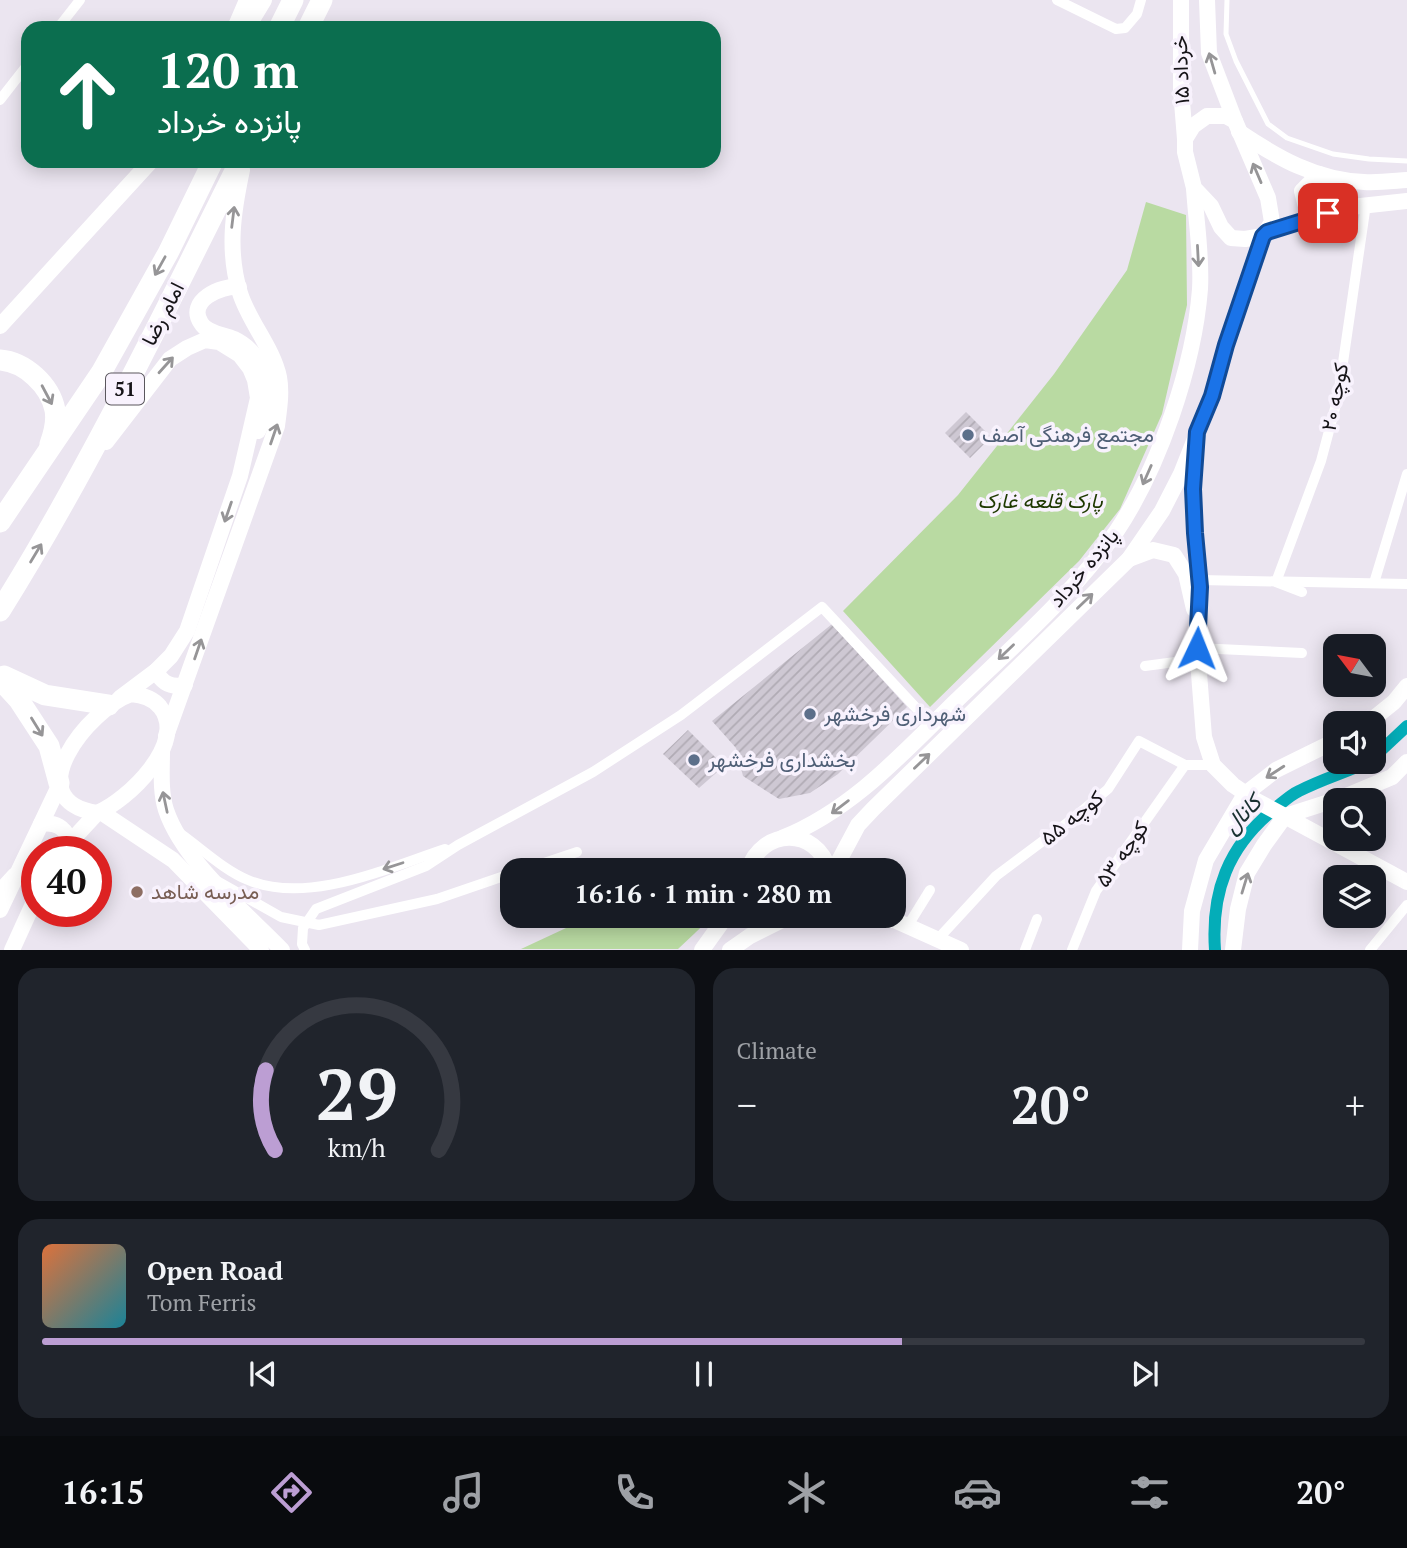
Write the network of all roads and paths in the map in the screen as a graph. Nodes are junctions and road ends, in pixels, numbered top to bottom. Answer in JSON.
{"nodes":[{"id":1,"x":80,"y":0,"type":"edge"},
{"id":2,"x":247,"y":0,"type":"edge"},
{"id":3,"x":264,"y":0,"type":"edge"},
{"id":4,"x":293,"y":0,"type":"edge"},
{"id":5,"x":322,"y":0,"type":"edge"},
{"id":6,"x":1057,"y":0,"type":"edge"},
{"id":7,"x":1141,"y":0,"type":"edge"},
{"id":8,"x":1181,"y":0,"type":"edge"},
{"id":9,"x":1207,"y":0,"type":"edge"},
{"id":10,"x":1227,"y":0,"type":"edge"},
{"id":11,"x":64,"y":21,"type":"edge"},
{"id":12,"x":238,"y":21,"type":"edge"},
{"id":13,"x":251,"y":21,"type":"edge"},
{"id":14,"x":282,"y":21,"type":"edge"},
{"id":15,"x":312,"y":21,"type":"edge"},
{"id":16,"x":21,"y":72,"type":"edge"},
{"id":17,"x":13,"y":82,"type":"junction"},
{"id":18,"x":0,"y":87,"type":"edge"},
{"id":19,"x":0,"y":100,"type":"edge"},
{"id":20,"x":1237,"y":127,"type":"junction"},
{"id":21,"x":1185,"y":139,"type":"junction"},
{"id":22,"x":1407,"y":160,"type":"edge"},
{"id":23,"x":145,"y":168,"type":"edge"},
{"id":24,"x":210,"y":168,"type":"edge"},
{"id":25,"x":238,"y":168,"type":"edge"},
{"id":26,"x":241,"y":168,"type":"edge"},
{"id":27,"x":1319,"y":174,"type":"junction"},
{"id":28,"x":1407,"y":180,"type":"edge"},
{"id":29,"x":1194,"y":188,"type":"junction"},
{"id":30,"x":1407,"y":201,"type":"edge"},
{"id":31,"x":1366,"y":204,"type":"junction"},
{"id":32,"x":1315,"y":217,"type":"junction"},
{"id":33,"x":1265,"y":234,"type":"junction"},
{"id":34,"x":239,"y":287,"type":"junction"},
{"id":35,"x":0,"y":326,"type":"edge"},
{"id":36,"x":0,"y":360,"type":"edge"},
{"id":37,"x":1197,"y":432,"type":"junction"},
{"id":38,"x":47,"y":454,"type":"junction"},
{"id":39,"x":1407,"y":474,"type":"edge"},
{"id":40,"x":240,"y":476,"type":"junction"},
{"id":41,"x":78,"y":477,"type":"junction"},
{"id":42,"x":0,"y":522,"type":"edge"},
{"id":43,"x":1129,"y":559,"type":"junction"},
{"id":44,"x":1200,"y":580,"type":"junction"},
{"id":45,"x":1276,"y":582,"type":"junction"},
{"id":46,"x":1374,"y":583,"type":"junction"},
{"id":47,"x":1407,"y":584,"type":"edge"},
{"id":48,"x":1301,"y":592,"type":"dead end"},
{"id":49,"x":0,"y":611,"type":"edge"},
{"id":50,"x":1198,"y":625,"type":"junction"},
{"id":51,"x":1198,"y":653,"type":"junction"},
{"id":52,"x":1302,"y":653,"type":"dead end"},
{"id":53,"x":1145,"y":666,"type":"dead end"},
{"id":54,"x":156,"y":671,"type":"junction"},
{"id":55,"x":0,"y":676,"type":"edge"},
{"id":56,"x":185,"y":685,"type":"junction"},
{"id":57,"x":1407,"y":686,"type":"edge"},
{"id":58,"x":115,"y":701,"type":"junction"},
{"id":59,"x":1383,"y":711,"type":"edge"},
{"id":60,"x":932,"y":724,"type":"junction"},
{"id":61,"x":164,"y":743,"type":"junction"},
{"id":62,"x":1323,"y":747,"type":"edge"},
{"id":63,"x":1407,"y":762,"type":"edge"},
{"id":64,"x":1185,"y":765,"type":"junction"},
{"id":65,"x":1213,"y":765,"type":"junction"},
{"id":66,"x":59,"y":785,"type":"junction"},
{"id":67,"x":1365,"y":788,"type":"edge"},
{"id":68,"x":1250,"y":797,"type":"junction"},
{"id":69,"x":1323,"y":804,"type":"edge"},
{"id":70,"x":99,"y":813,"type":"junction"},
{"id":71,"x":1285,"y":816,"type":"junction"},
{"id":72,"x":41,"y":824,"type":"junction"},
{"id":73,"x":173,"y":828,"type":"junction"},
{"id":74,"x":35,"y":836,"type":"edge"},
{"id":75,"x":66,"y":836,"type":"edge"},
{"id":76,"x":76,"y":836,"type":"edge"},
{"id":77,"x":782,"y":838,"type":"junction"},
{"id":78,"x":458,"y":845,"type":"junction"},
{"id":79,"x":577,"y":852,"type":"dead end"},
{"id":80,"x":559,"y":858,"type":"edge"},
{"id":81,"x":752,"y":858,"type":"edge"},
{"id":82,"x":824,"y":858,"type":"edge"},
{"id":83,"x":840,"y":858,"type":"edge"},
{"id":84,"x":21,"y":864,"type":"edge"},
{"id":85,"x":21,"y":865,"type":"edge"},
{"id":86,"x":210,"y":877,"type":"junction"},
{"id":87,"x":500,"y":878,"type":"edge"},
{"id":88,"x":1407,"y":882,"type":"edge"},
{"id":89,"x":0,"y":887,"type":"edge"},
{"id":90,"x":930,"y":890,"type":"dead end"},
{"id":91,"x":1407,"y":905,"type":"edge"},
{"id":92,"x":0,"y":910,"type":"edge"},
{"id":93,"x":1037,"y":919,"type":"dead end"},
{"id":94,"x":305,"y":922,"type":"junction"},
{"id":95,"x":22,"y":927,"type":"edge"},
{"id":96,"x":907,"y":927,"type":"joint"},
{"id":97,"x":718,"y":928,"type":"edge"},
{"id":98,"x":761,"y":928,"type":"edge"},
{"id":99,"x":937,"y":940,"type":"junction"},
{"id":100,"x":12,"y":950,"type":"edge"},
{"id":101,"x":261,"y":950,"type":"edge"},
{"id":102,"x":282,"y":950,"type":"edge"},
{"id":103,"x":304,"y":950,"type":"edge"},
{"id":104,"x":702,"y":950,"type":"edge"},
{"id":105,"x":730,"y":950,"type":"edge"},
{"id":106,"x":961,"y":950,"type":"edge"},
{"id":107,"x":1025,"y":950,"type":"edge"},
{"id":108,"x":1072,"y":950,"type":"edge"},
{"id":109,"x":1189,"y":950,"type":"edge"},
{"id":110,"x":1233,"y":950,"type":"edge"},
{"id":111,"x":1370,"y":950,"type":"edge"}],
"edges":[{"from":1,"to":11,"type":"street"},
{"from":2,"to":12,"type":"main road"},
{"from":3,"to":13,"type":"main road"},
{"from":4,"to":14,"type":"highway"},
{"from":5,"to":15,"type":"highway"},
{"from":6,"to":7,"type":"street"},
{"from":8,"to":21,"type":"main road","name":"۱۵ خرداد"},
{"from":20,"to":9,"type":"main road","name":"۱۵ خرداد","one_way":true},
{"from":10,"to":22,"type":"lane"},
{"from":16,"to":17,"type":"street"},
{"from":17,"to":18,"type":"street"},
{"from":17,"to":19,"type":"street"},
{"from":20,"to":21,"type":"main road"},
{"from":20,"to":27,"type":"main road"},
{"from":33,"to":20,"type":"main road","name":"۱۵ خرداد","one_way":true},
{"from":21,"to":29,"type":"main road","name":"۱۵ خرداد"},
{"from":23,"to":35,"type":"main road"},
{"from":24,"to":38,"type":"highway","name":"امام رضا","number":"51","one_way":true},
{"from":25,"to":41,"type":"highway","name":"امام رضا","number":"51"},
{"from":34,"to":26,"type":"main road","one_way":true},
{"from":27,"to":28,"type":"main road"},
{"from":27,"to":32,"type":"main road"},
{"from":29,"to":33,"type":"main road"},
{"from":29,"to":60,"type":"main road","name":"پانزده خرداد","one_way":true},
{"from":30,"to":31,"type":"main road"},
{"from":31,"to":32,"type":"main road"},
{"from":31,"to":45,"type":"street","name":"کوچه ۲۰"},
{"from":32,"to":33,"type":"main road"},
{"from":33,"to":37,"type":"main road","name":"پانزده خرداد"},
{"from":34,"to":40,"type":"main road"},
{"from":56,"to":34,"type":"main road","one_way":true},
{"from":36,"to":38,"type":"highway","one_way":true},
{"from":37,"to":43,"type":"main road","name":"پانزده خرداد"},
{"from":37,"to":44,"type":"main road"},
{"from":38,"to":42,"type":"highway","name":"امام رضا","number":"51"},
{"from":39,"to":46,"type":"street"},
{"from":41,"to":40,"type":"main road","one_way":true},
{"from":40,"to":54,"type":"main road","one_way":true},
{"from":49,"to":41,"type":"highway","name":"امام رضا","number":"51","one_way":true},
{"from":43,"to":50,"type":"main road"},
{"from":83,"to":43,"type":"main road","name":"پانزده خرداد","one_way":true},
{"from":44,"to":45,"type":"street"},
{"from":44,"to":50,"type":"main road"},
{"from":45,"to":46,"type":"street"},
{"from":45,"to":48,"type":"street"},
{"from":46,"to":47,"type":"street"},
{"from":50,"to":51,"type":"main road"},
{"from":51,"to":52,"type":"street"},
{"from":51,"to":53,"type":"street"},
{"from":51,"to":65,"type":"main road"},
{"from":54,"to":56,"type":"main road"},
{"from":54,"to":58,"type":"main road"},
{"from":55,"to":58,"type":"highway"},
{"from":55,"to":66,"type":"highway","one_way":true},
{"from":56,"to":61,"type":"main road"},
{"from":57,"to":59,"type":"main road"},
{"from":58,"to":61,"type":"main road"},
{"from":58,"to":66,"type":"main road"},
{"from":60,"to":77,"type":"main road","name":"پانزده خرداد","one_way":true},
{"from":60,"to":78,"type":"street"},
{"from":61,"to":70,"type":"main road"},
{"from":73,"to":61,"type":"main road","one_way":true},
{"from":62,"to":68,"type":"main road","one_way":true},
{"from":63,"to":67,"type":"main road"},
{"from":64,"to":65,"type":"street","name":"کوچه ۵۵"},
{"from":64,"to":99,"type":"street","name":"کوچه ۵۵"},
{"from":64,"to":108,"type":"street","name":"کوچه ۵۳"},
{"from":65,"to":68,"type":"main road"},
{"from":66,"to":70,"type":"main road"},
{"from":66,"to":72,"type":"main road"},
{"from":68,"to":71,"type":"main road"},
{"from":68,"to":109,"type":"main road"},
{"from":69,"to":71,"type":"main road"},
{"from":70,"to":76,"type":"main road"},
{"from":70,"to":101,"type":"main road"},
{"from":71,"to":88,"type":"main road"},
{"from":110,"to":71,"type":"main road","one_way":true},
{"from":72,"to":74,"type":"main road"},
{"from":72,"to":75,"type":"main road"},
{"from":78,"to":73,"type":"street","one_way":true},
{"from":73,"to":86,"type":"main road"},
{"from":77,"to":81,"type":"main road","name":"پانزده خرداد"},
{"from":77,"to":82,"type":"main road"},
{"from":78,"to":94,"type":"street"},
{"from":79,"to":80,"type":"street"},
{"from":84,"to":89,"type":"street"},
{"from":85,"to":92,"type":"main road"},
{"from":86,"to":94,"type":"street"},
{"from":86,"to":102,"type":"main road"},
{"from":87,"to":94,"type":"street"},
{"from":90,"to":96,"type":"street"},
{"from":91,"to":111,"type":"street"},
{"from":93,"to":107,"type":"street"},
{"from":94,"to":103,"type":"street"},
{"from":95,"to":100,"type":"main road"},
{"from":96,"to":99,"type":"main road"},
{"from":97,"to":104,"type":"main road"},
{"from":98,"to":105,"type":"main road"},
{"from":99,"to":106,"type":"main road"}]}
